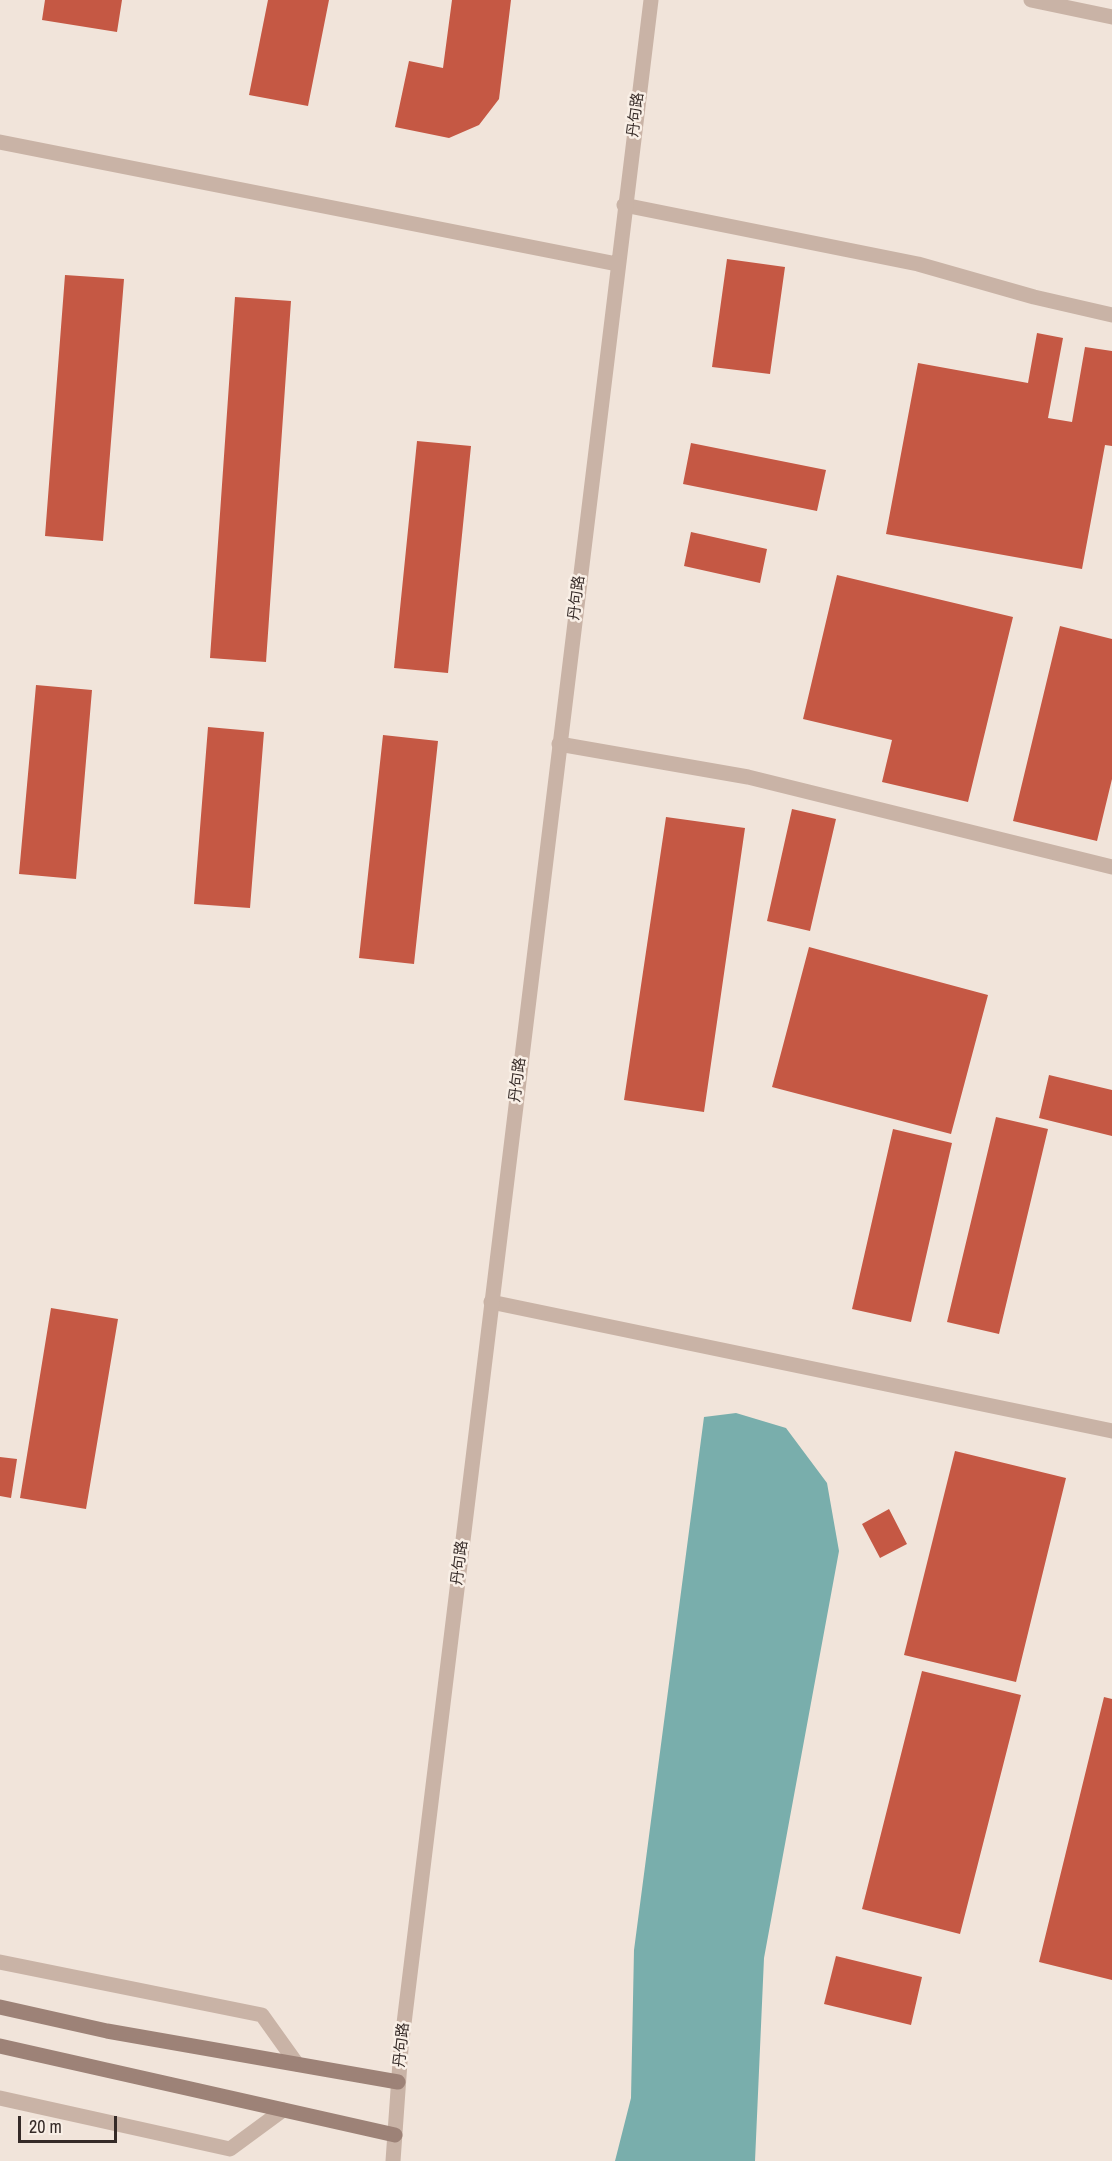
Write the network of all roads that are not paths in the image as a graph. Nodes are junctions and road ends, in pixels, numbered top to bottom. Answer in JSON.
{"nodes":[{"id":1,"x":651,"y":0,"type":"edge"},
{"id":2,"x":1031,"y":0,"type":"edge"},
{"id":3,"x":1112,"y":17,"type":"edge"},
{"id":4,"x":0,"y":142,"type":"edge"},
{"id":5,"x":624,"y":205,"type":"junction"},
{"id":6,"x":617,"y":264,"type":"junction"},
{"id":7,"x":1112,"y":315,"type":"edge"},
{"id":8,"x":559,"y":744,"type":"junction"},
{"id":9,"x":1112,"y":867,"type":"edge"},
{"id":10,"x":492,"y":1302,"type":"junction"},
{"id":11,"x":1112,"y":1431,"type":"edge"},
{"id":12,"x":0,"y":1962,"type":"edge"},
{"id":13,"x":0,"y":2007,"type":"edge"},
{"id":14,"x":0,"y":2046,"type":"edge"},
{"id":15,"x":297,"y":2064,"type":"junction"},
{"id":16,"x":398,"y":2082,"type":"junction"},
{"id":17,"x":0,"y":2098,"type":"edge"},
{"id":18,"x":283,"y":2110,"type":"junction"},
{"id":19,"x":394,"y":2135,"type":"junction"},
{"id":20,"x":393,"y":2161,"type":"edge"}],
"edges":[{"from":1,"to":5,"type":"street","name":"丹句路"},
{"from":2,"to":3,"type":"street"},
{"from":4,"to":6,"type":"street"},
{"from":5,"to":6,"type":"street","name":"丹句路"},
{"from":5,"to":7,"type":"street"},
{"from":6,"to":8,"type":"street","name":"丹句路"},
{"from":8,"to":9,"type":"street"},
{"from":8,"to":10,"type":"street","name":"丹句路"},
{"from":10,"to":11,"type":"street"},
{"from":10,"to":16,"type":"street","name":"丹句路"},
{"from":12,"to":15,"type":"street"},
{"from":13,"to":15,"type":"main road"},
{"from":14,"to":18,"type":"main road"},
{"from":15,"to":16,"type":"main road"},
{"from":16,"to":19,"type":"street","name":"丹句路"},
{"from":17,"to":18,"type":"street"},
{"from":18,"to":19,"type":"main road"},
{"from":19,"to":20,"type":"street","name":"丹句路"}]}
